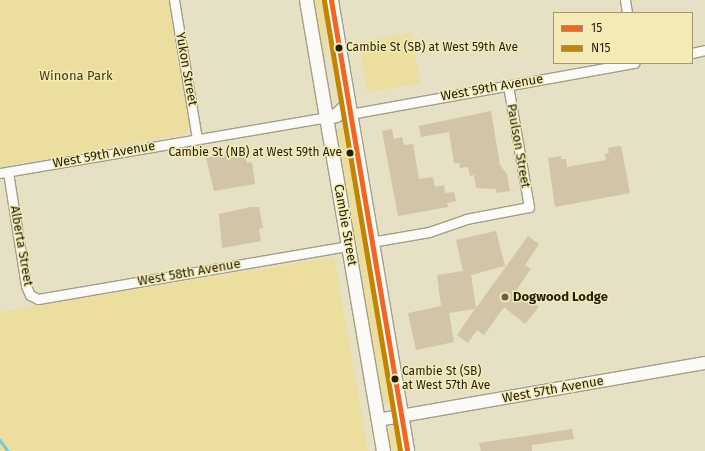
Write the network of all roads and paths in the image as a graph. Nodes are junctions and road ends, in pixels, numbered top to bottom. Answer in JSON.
{"nodes":[{"id":1,"x":174,"y":0,"type":"edge"},
{"id":2,"x":306,"y":0,"type":"edge"},
{"id":3,"x":331,"y":0,"type":"edge"},
{"id":4,"x":624,"y":0,"type":"edge"},
{"id":5,"x":627,"y":12,"type":"edge"},
{"id":6,"x":705,"y":50,"type":"edge"},
{"id":7,"x":693,"y":53,"type":"edge"},
{"id":8,"x":629,"y":64,"type":"edge"},
{"id":9,"x":508,"y":86,"type":"junction"},
{"id":10,"x":350,"y":114,"type":"junction"},
{"id":11,"x":331,"y":116,"type":"junction"},
{"id":12,"x":198,"y":139,"type":"junction"},
{"id":13,"x":4,"y":173,"type":"edge"},
{"id":14,"x":371,"y":242,"type":"junction"},
{"id":15,"x":349,"y":246,"type":"junction"},
{"id":16,"x":30,"y":295,"type":"joint"},
{"id":17,"x":705,"y":363,"type":"edge"},
{"id":18,"x":402,"y":416,"type":"junction"},
{"id":19,"x":378,"y":420,"type":"junction"},
{"id":20,"x":383,"y":451,"type":"edge"},
{"id":21,"x":407,"y":451,"type":"edge"}],
"edges":[{"from":1,"to":12,"type":"street","name":"Yukon Street"},
{"from":2,"to":11,"type":"main road","name":"Cambie Street"},
{"from":3,"to":10,"type":"main road","name":"Cambie Street"},
{"from":4,"to":5,"type":"street"},
{"from":6,"to":7,"type":"street"},
{"from":8,"to":9,"type":"street","name":"West 59th Avenue"},
{"from":9,"to":10,"type":"street","name":"West 59th Avenue"},
{"from":9,"to":14,"type":"street","name":"Paulson Street"},
{"from":10,"to":11,"type":"main road"},
{"from":10,"to":14,"type":"main road","name":"Cambie Street"},
{"from":11,"to":12,"type":"street","name":"West 59th Avenue"},
{"from":11,"to":15,"type":"main road","name":"Cambie Street"},
{"from":12,"to":13,"type":"street","name":"West 59th Avenue"},
{"from":13,"to":16,"type":"street","name":"Alberta Street"},
{"from":14,"to":18,"type":"main road","name":"Cambie Street"},
{"from":15,"to":16,"type":"street","name":"West 58th Avenue"},
{"from":15,"to":19,"type":"main road","name":"Cambie Street"},
{"from":17,"to":18,"type":"street","name":"West 57th Avenue"},
{"from":18,"to":19,"type":"street","name":"West 57th Avenue"},
{"from":18,"to":21,"type":"main road","name":"Cambie Street"},
{"from":19,"to":20,"type":"main road","name":"Cambie Street"}]}
